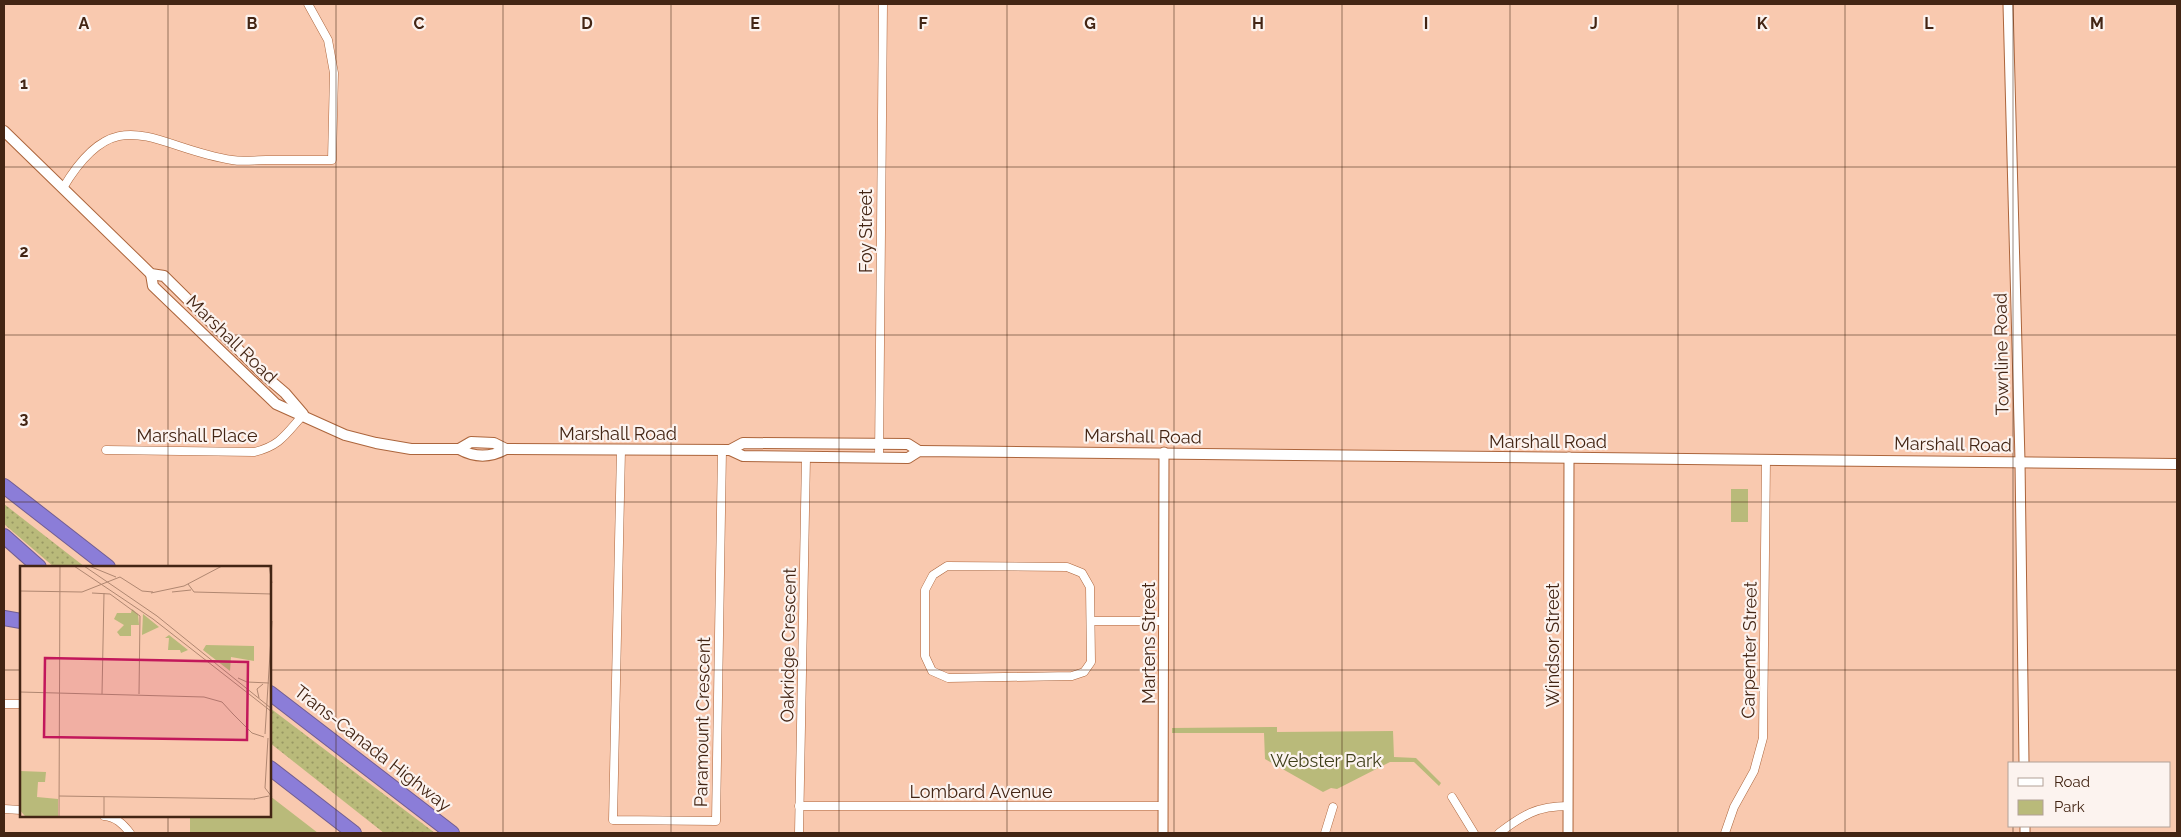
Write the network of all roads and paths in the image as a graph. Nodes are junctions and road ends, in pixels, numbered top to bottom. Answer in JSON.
{"nodes":[{"id":1,"x":308,"y":4,"type":"edge"},
{"id":2,"x":883,"y":4,"type":"edge"},
{"id":3,"x":2008,"y":4,"type":"edge"},
{"id":4,"x":4,"y":131,"type":"edge"},
{"id":5,"x":63,"y":188,"type":"junction"},
{"id":6,"x":151,"y":274,"type":"junction"},
{"id":7,"x":202,"y":334,"type":"junction"},
{"id":8,"x":264,"y":375,"type":"junction"},
{"id":9,"x":303,"y":415,"type":"junction"},
{"id":10,"x":879,"y":444,"type":"junction"},
{"id":11,"x":106,"y":450,"type":"dead end"},
{"id":12,"x":621,"y":450,"type":"junction"},
{"id":13,"x":726,"y":450,"type":"junction"},
{"id":14,"x":919,"y":451,"type":"junction"},
{"id":15,"x":1164,"y":452,"type":"junction"},
{"id":16,"x":806,"y":457,"type":"junction"},
{"id":17,"x":1569,"y":457,"type":"junction"},
{"id":18,"x":879,"y":458,"type":"junction"},
{"id":19,"x":1766,"y":458,"type":"junction"},
{"id":20,"x":2020,"y":461,"type":"junction"},
{"id":21,"x":2177,"y":464,"type":"edge"},
{"id":22,"x":4,"y":486,"type":"edge"},
{"id":23,"x":4,"y":536,"type":"edge"},
{"id":24,"x":38,"y":566,"type":"edge"},
{"id":25,"x":107,"y":566,"type":"edge"},
{"id":26,"x":4,"y":618,"type":"edge"},
{"id":27,"x":20,"y":621,"type":"edge"},
{"id":28,"x":1091,"y":621,"type":"junction"},
{"id":29,"x":1164,"y":621,"type":"junction"},
{"id":30,"x":271,"y":694,"type":"edge"},
{"id":31,"x":4,"y":704,"type":"edge"},
{"id":32,"x":20,"y":704,"type":"edge"},
{"id":33,"x":2024,"y":762,"type":"edge"},
{"id":34,"x":273,"y":771,"type":"edge"},
{"id":35,"x":1452,"y":797,"type":"dead end"},
{"id":36,"x":800,"y":806,"type":"junction"},
{"id":37,"x":1163,"y":806,"type":"junction"},
{"id":38,"x":1568,"y":806,"type":"junction"},
{"id":39,"x":1333,"y":807,"type":"dead end"},
{"id":40,"x":4,"y":808,"type":"edge"},
{"id":41,"x":20,"y":810,"type":"edge"},
{"id":42,"x":111,"y":817,"type":"edge"},
{"id":43,"x":130,"y":833,"type":"edge"},
{"id":44,"x":354,"y":833,"type":"edge"},
{"id":45,"x":452,"y":833,"type":"edge"},
{"id":46,"x":799,"y":833,"type":"edge"},
{"id":47,"x":1163,"y":833,"type":"edge"},
{"id":48,"x":1324,"y":833,"type":"edge"},
{"id":49,"x":1474,"y":833,"type":"edge"},
{"id":50,"x":1499,"y":833,"type":"edge"},
{"id":51,"x":1568,"y":833,"type":"edge"},
{"id":52,"x":1725,"y":833,"type":"edge"}],
"edges":[{"from":1,"to":5,"type":"street"},
{"from":2,"to":10,"type":"street","name":"Foy Street"},
{"from":3,"to":20,"type":"street","name":"Townline Road"},
{"from":4,"to":5,"type":"main road","name":"Marshall Road"},
{"from":5,"to":6,"type":"main road","name":"Marshall Road"},
{"from":6,"to":7,"type":"main road","name":"Marshall Road"},
{"from":6,"to":8,"type":"main road","name":"Marshall Road"},
{"from":7,"to":8,"type":"main road"},
{"from":7,"to":9,"type":"main road","name":"Marshall Road"},
{"from":8,"to":9,"type":"main road","name":"Marshall Road"},
{"from":9,"to":11,"type":"street","name":"Marshall Place"},
{"from":9,"to":12,"type":"main road","name":"Marshall Road"},
{"from":10,"to":13,"type":"main road","name":"Marshall Road"},
{"from":10,"to":14,"type":"main road","name":"Marshall Road"},
{"from":10,"to":18,"type":"street","name":"Foy Street"},
{"from":12,"to":13,"type":"main road","name":"Marshall Road"},
{"from":12,"to":13,"type":"street","name":"Paramount Crescent"},
{"from":13,"to":16,"type":"main road","name":"Marshall Road"},
{"from":14,"to":15,"type":"main road","name":"Marshall Road"},
{"from":14,"to":18,"type":"main road","name":"Marshall Road"},
{"from":15,"to":17,"type":"main road","name":"Marshall Road"},
{"from":15,"to":29,"type":"street","name":"Martens Street"},
{"from":16,"to":18,"type":"main road","name":"Marshall Road"},
{"from":16,"to":36,"type":"street","name":"Oakridge Crescent"},
{"from":17,"to":19,"type":"main road","name":"Marshall Road"},
{"from":17,"to":38,"type":"street","name":"Windsor Street"},
{"from":19,"to":20,"type":"main road","name":"Marshall Road"},
{"from":19,"to":52,"type":"street","name":"Carpenter Street"},
{"from":20,"to":21,"type":"main road","name":"Marshall Road"},
{"from":20,"to":33,"type":"street","name":"Townline Road"},
{"from":22,"to":25,"type":"highway"},
{"from":23,"to":24,"type":"highway"},
{"from":26,"to":27,"type":"highway"},
{"from":28,"to":28,"type":"street"},
{"from":28,"to":29,"type":"street"},
{"from":29,"to":37,"type":"street","name":"Martens Street"},
{"from":30,"to":45,"type":"highway","name":"Trans-Canada Highway"},
{"from":31,"to":32,"type":"street"},
{"from":34,"to":44,"type":"highway"},
{"from":35,"to":49,"type":"street"},
{"from":36,"to":37,"type":"street","name":"Lombard Avenue"},
{"from":36,"to":46,"type":"street","name":"Oakridge Crescent"},
{"from":37,"to":47,"type":"street","name":"Martens Street"},
{"from":38,"to":50,"type":"street"},
{"from":38,"to":51,"type":"street","name":"Windsor Street"},
{"from":39,"to":48,"type":"street"},
{"from":40,"to":41,"type":"street"},
{"from":42,"to":43,"type":"street"}]}
